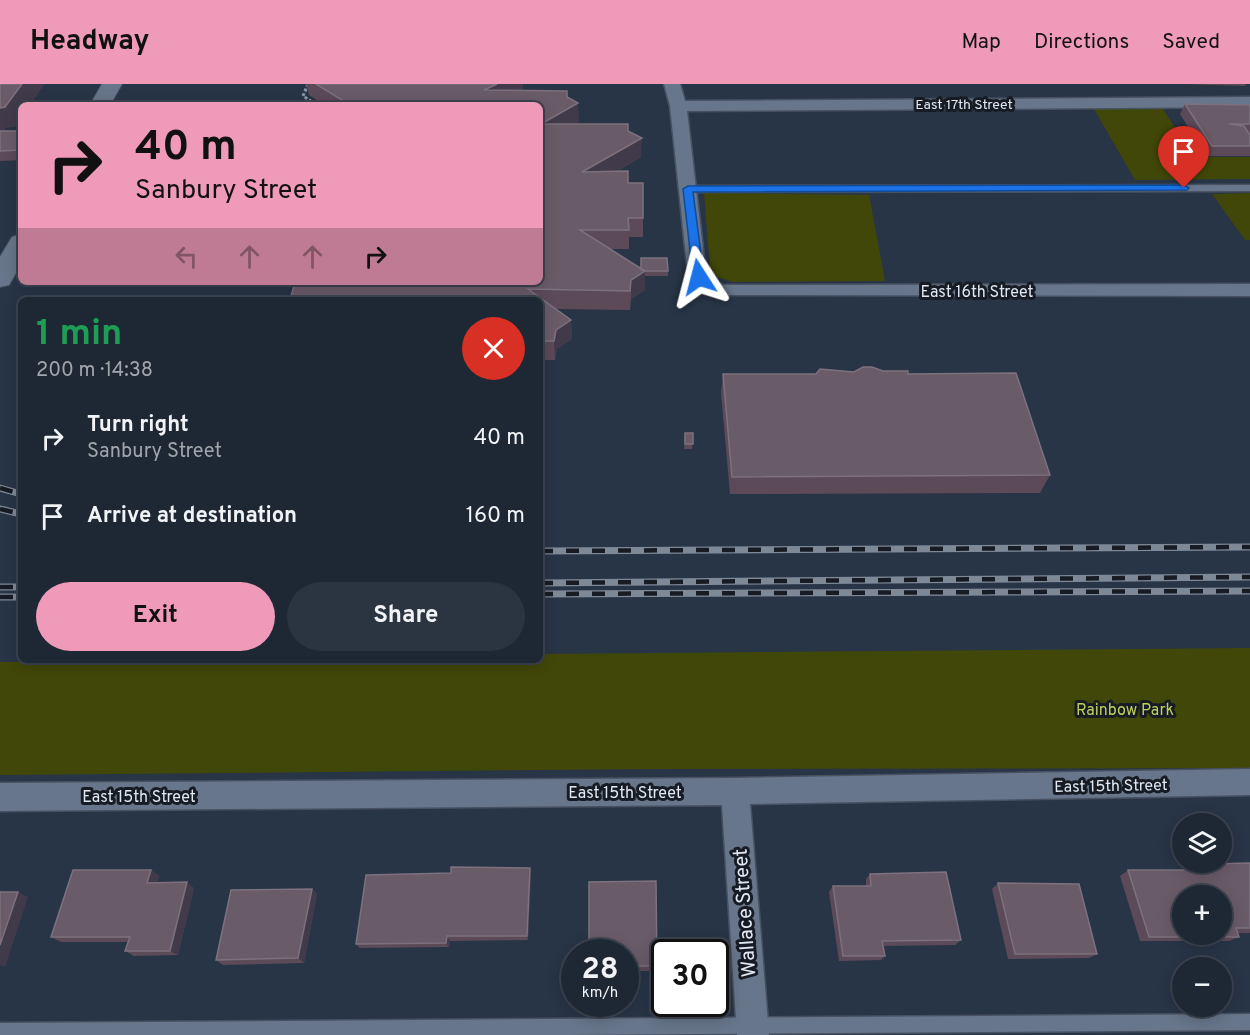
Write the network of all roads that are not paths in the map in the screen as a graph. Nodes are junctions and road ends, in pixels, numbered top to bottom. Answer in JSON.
{"nodes":[{"id":1,"x":111,"y":84,"type":"edge"},
{"id":2,"x":672,"y":84,"type":"edge"},
{"id":3,"x":101,"y":102,"type":"edge"},
{"id":4,"x":1250,"y":102,"type":"edge"},
{"id":5,"x":678,"y":106,"type":"junction"},
{"id":6,"x":1250,"y":188,"type":"edge"},
{"id":7,"x":688,"y":189,"type":"junction"},
{"id":8,"x":18,"y":247,"type":"edge"},
{"id":9,"x":0,"y":279,"type":"edge"},
{"id":10,"x":1250,"y":290,"type":"edge"},
{"id":11,"x":1250,"y":783,"type":"edge"},
{"id":12,"x":735,"y":791,"type":"junction"},
{"id":13,"x":0,"y":796,"type":"edge"},
{"id":14,"x":1250,"y":1022,"type":"edge"},
{"id":15,"x":0,"y":1031,"type":"edge"},
{"id":16,"x":753,"y":1031,"type":"edge"}],
"edges":[{"from":1,"to":3,"type":"street"},
{"from":2,"to":5,"type":"street"},
{"from":4,"to":5,"type":"street","name":"East 17th Street"},
{"from":5,"to":7,"type":"street"},
{"from":6,"to":7,"type":"lane"},
{"from":7,"to":10,"type":"street","name":"East 16th Street"},
{"from":8,"to":9,"type":"street"},
{"from":11,"to":12,"type":"street","name":"East 15th Street"},
{"from":12,"to":13,"type":"street","name":"East 15th Street"},
{"from":12,"to":16,"type":"street","name":"Wallace Street"},
{"from":14,"to":16,"type":"lane"},
{"from":15,"to":16,"type":"lane"}]}
